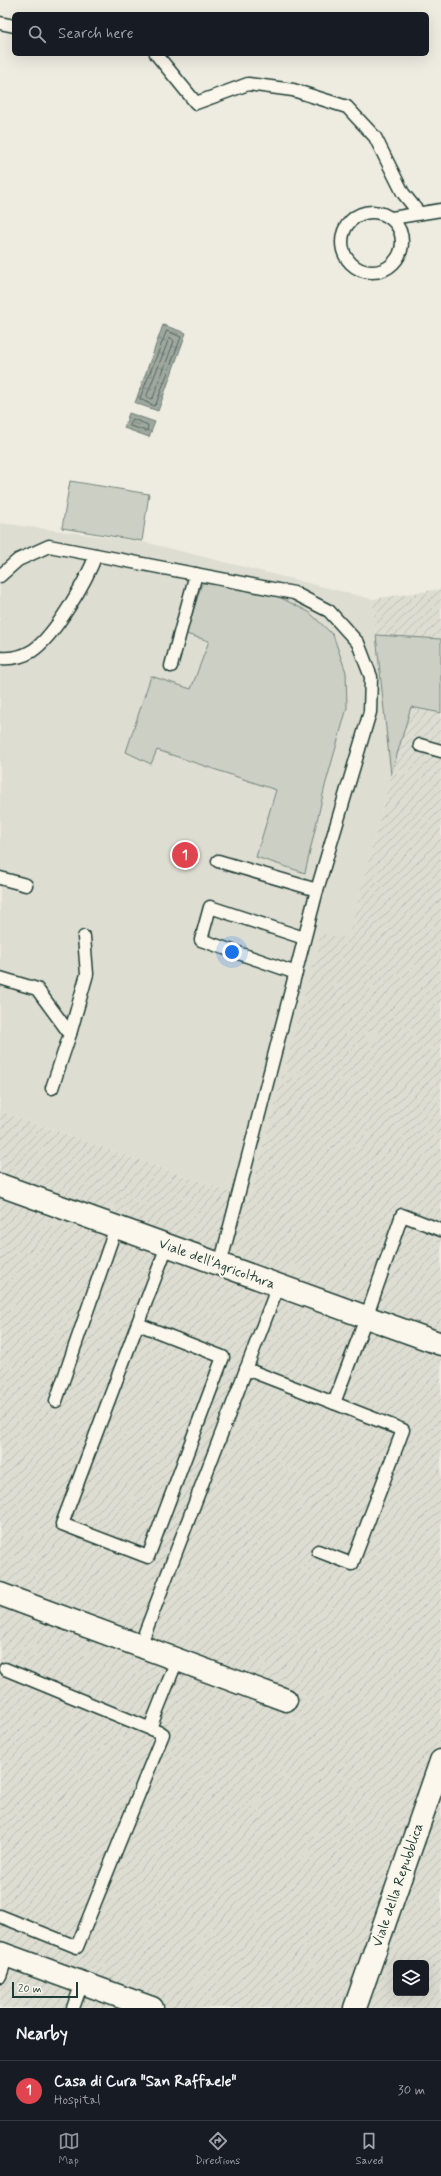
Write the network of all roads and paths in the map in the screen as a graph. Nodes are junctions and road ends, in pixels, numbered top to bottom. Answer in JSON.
{"nodes":[{"id":1,"x":0,"y":23,"type":"edge"},
{"id":2,"x":12,"y":26,"type":"edge"},
{"id":3,"x":158,"y":56,"type":"edge"},
{"id":4,"x":441,"y":210,"type":"edge"},
{"id":5,"x":419,"y":213,"type":"junction"},
{"id":6,"x":392,"y":218,"type":"junction"},
{"id":7,"x":96,"y":555,"type":"junction"},
{"id":8,"x":196,"y":574,"type":"junction"},
{"id":9,"x":0,"y":576,"type":"edge"},
{"id":10,"x":0,"y":658,"type":"edge"},
{"id":11,"x":170,"y":666,"type":"dead end"},
{"id":12,"x":420,"y":745,"type":"dead end"},
{"id":13,"x":441,"y":751,"type":"edge"},
{"id":14,"x":218,"y":860,"type":"dead end"},
{"id":15,"x":0,"y":878,"type":"edge"},
{"id":16,"x":26,"y":885,"type":"dead end"},
{"id":17,"x":317,"y":890,"type":"junction"},
{"id":18,"x":84,"y":937,"type":"dead end"},
{"id":19,"x":304,"y":938,"type":"junction"},
{"id":20,"x":296,"y":973,"type":"junction"},
{"id":21,"x":0,"y":978,"type":"edge"},
{"id":22,"x":70,"y":1034,"type":"junction"},
{"id":23,"x":52,"y":1088,"type":"dead end"},
{"id":24,"x":0,"y":1185,"type":"edge"},
{"id":25,"x":116,"y":1227,"type":"junction"},
{"id":26,"x":441,"y":1230,"type":"edge"},
{"id":27,"x":167,"y":1246,"type":"junction"},
{"id":28,"x":220,"y":1265,"type":"junction"},
{"id":29,"x":278,"y":1286,"type":"junction"},
{"id":30,"x":366,"y":1318,"type":"junction"},
{"id":31,"x":138,"y":1324,"type":"junction"},
{"id":32,"x":438,"y":1344,"type":"edge"},
{"id":33,"x":246,"y":1369,"type":"junction"},
{"id":34,"x":56,"y":1401,"type":"dead end"},
{"id":35,"x":334,"y":1403,"type":"junction"},
{"id":36,"x":318,"y":1551,"type":"dead end"},
{"id":37,"x":0,"y":1594,"type":"edge"},
{"id":38,"x":140,"y":1646,"type":"junction"},
{"id":39,"x":177,"y":1660,"type":"junction"},
{"id":40,"x":5,"y":1669,"type":"dead end"},
{"id":41,"x":286,"y":1700,"type":"dead end"},
{"id":42,"x":150,"y":1728,"type":"junction"},
{"id":43,"x":441,"y":1761,"type":"edge"},
{"id":44,"x":0,"y":1916,"type":"edge"},
{"id":45,"x":2,"y":1962,"type":"edge"},
{"id":46,"x":82,"y":1983,"type":"junction"},
{"id":47,"x":73,"y":2008,"type":"edge"},
{"id":48,"x":152,"y":2008,"type":"edge"},
{"id":49,"x":355,"y":2008,"type":"edge"}],
"edges":[{"from":1,"to":2,"type":"lane"},
{"from":3,"to":5,"type":"lane"},
{"from":4,"to":5,"type":"lane"},
{"from":5,"to":6,"type":"lane"},
{"from":6,"to":6,"type":"lane"},
{"from":7,"to":8,"type":"lane"},
{"from":7,"to":9,"type":"lane"},
{"from":7,"to":10,"type":"lane"},
{"from":8,"to":11,"type":"lane"},
{"from":8,"to":17,"type":"lane"},
{"from":12,"to":13,"type":"lane"},
{"from":14,"to":17,"type":"lane"},
{"from":15,"to":16,"type":"lane"},
{"from":17,"to":19,"type":"lane"},
{"from":18,"to":22,"type":"lane"},
{"from":19,"to":20,"type":"lane"},
{"from":19,"to":20,"type":"lane"},
{"from":20,"to":28,"type":"lane"},
{"from":21,"to":22,"type":"lane"},
{"from":22,"to":23,"type":"lane"},
{"from":24,"to":25,"type":"street","name":"Viale dell'Agricoltura"},
{"from":25,"to":27,"type":"street","name":"Viale dell'Agricoltura"},
{"from":25,"to":34,"type":"lane"},
{"from":26,"to":30,"type":"lane"},
{"from":27,"to":28,"type":"street","name":"Viale dell'Agricoltura"},
{"from":27,"to":31,"type":"lane"},
{"from":28,"to":29,"type":"street","name":"Viale dell'Agricoltura"},
{"from":29,"to":30,"type":"street","name":"Viale dell'Agricoltura"},
{"from":29,"to":33,"type":"lane"},
{"from":30,"to":32,"type":"street","name":"Viale dell'Agricoltura"},
{"from":30,"to":35,"type":"lane"},
{"from":31,"to":31,"type":"lane"},
{"from":33,"to":35,"type":"lane"},
{"from":33,"to":38,"type":"lane"},
{"from":35,"to":36,"type":"lane"},
{"from":37,"to":38,"type":"street"},
{"from":38,"to":39,"type":"street"},
{"from":39,"to":41,"type":"street"},
{"from":39,"to":42,"type":"lane"},
{"from":40,"to":42,"type":"lane"},
{"from":42,"to":44,"type":"lane"},
{"from":43,"to":49,"type":"street","name":"Viale della Repubblica"},
{"from":45,"to":46,"type":"street"},
{"from":46,"to":47,"type":"lane"},
{"from":46,"to":48,"type":"street"}]}
